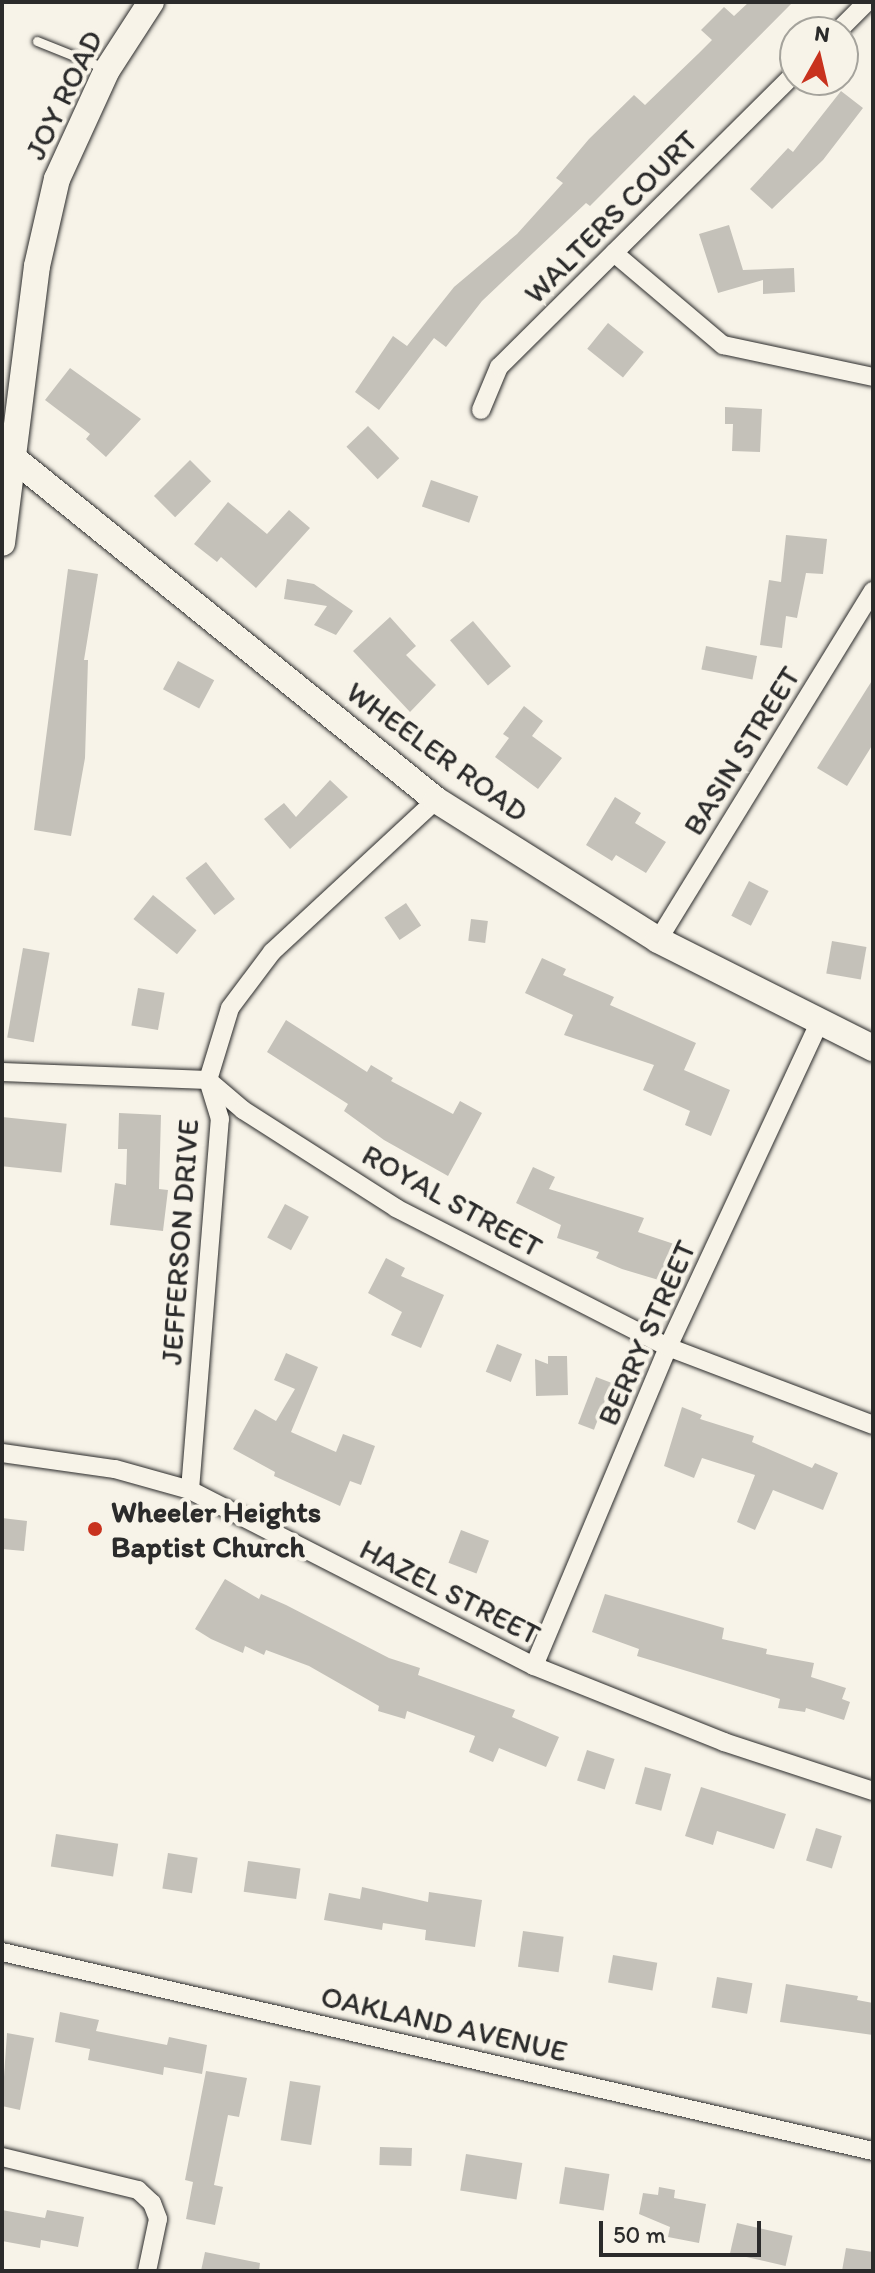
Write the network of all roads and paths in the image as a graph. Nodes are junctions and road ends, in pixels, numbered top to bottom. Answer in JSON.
{"nodes":[{"id":1,"x":151,"y":2,"type":"edge"},
{"id":2,"x":37,"y":41,"type":"dead end"},
{"id":3,"x":107,"y":70,"type":"junction"},
{"id":4,"x":779,"y":89,"type":"edge"},
{"id":5,"x":614,"y":253,"type":"junction"},
{"id":6,"x":873,"y":377,"type":"edge"},
{"id":7,"x":481,"y":410,"type":"dead end"},
{"id":8,"x":9,"y":454,"type":"edge"},
{"id":9,"x":3,"y":535,"type":"edge"},
{"id":10,"x":873,"y":591,"type":"edge"},
{"id":11,"x":436,"y":800,"type":"junction"},
{"id":12,"x":658,"y":940,"type":"junction"},
{"id":13,"x":818,"y":1025,"type":"junction"},
{"id":14,"x":873,"y":1048,"type":"edge"},
{"id":15,"x":2,"y":1072,"type":"edge"},
{"id":16,"x":208,"y":1080,"type":"junction"},
{"id":17,"x":668,"y":1347,"type":"junction"},
{"id":18,"x":873,"y":1425,"type":"edge"},
{"id":19,"x":2,"y":1453,"type":"edge"},
{"id":20,"x":190,"y":1490,"type":"junction"},
{"id":21,"x":534,"y":1666,"type":"junction"},
{"id":22,"x":873,"y":1791,"type":"edge"},
{"id":23,"x":2,"y":1952,"type":"edge"},
{"id":24,"x":873,"y":2151,"type":"edge"},
{"id":25,"x":2,"y":2157,"type":"edge"},
{"id":26,"x":147,"y":2271,"type":"edge"}],
"edges":[{"from":1,"to":3,"type":"street","name":"JOY ROAD"},
{"from":2,"to":3,"type":"lane"},
{"from":3,"to":8,"type":"street","name":"JOY ROAD"},
{"from":4,"to":5,"type":"street","name":"WALTERS COURT"},
{"from":5,"to":6,"type":"street"},
{"from":5,"to":7,"type":"street","name":"WALTERS COURT"},
{"from":8,"to":9,"type":"street","name":"JOY ROAD"},
{"from":8,"to":11,"type":"street","name":"WHEELER ROAD"},
{"from":10,"to":12,"type":"street","name":"BASIN STREET"},
{"from":11,"to":12,"type":"street","name":"WHEELER ROAD"},
{"from":11,"to":16,"type":"street","name":"JEFFERSON DRIVE"},
{"from":12,"to":13,"type":"street","name":"WHEELER ROAD"},
{"from":13,"to":14,"type":"street","name":"WHEELER ROAD"},
{"from":13,"to":17,"type":"street","name":"BERRY STREET"},
{"from":15,"to":16,"type":"street"},
{"from":16,"to":17,"type":"street","name":"ROYAL STREET"},
{"from":16,"to":20,"type":"street","name":"JEFFERSON DRIVE"},
{"from":17,"to":18,"type":"street","name":"ROYAL STREET"},
{"from":17,"to":21,"type":"street","name":"BERRY STREET"},
{"from":19,"to":20,"type":"street","name":"HAZEL STREET"},
{"from":20,"to":21,"type":"street","name":"HAZEL STREET"},
{"from":21,"to":22,"type":"street","name":"HAZEL STREET"},
{"from":23,"to":24,"type":"street","name":"OAKLAND AVENUE"},
{"from":25,"to":26,"type":"street"}]}
